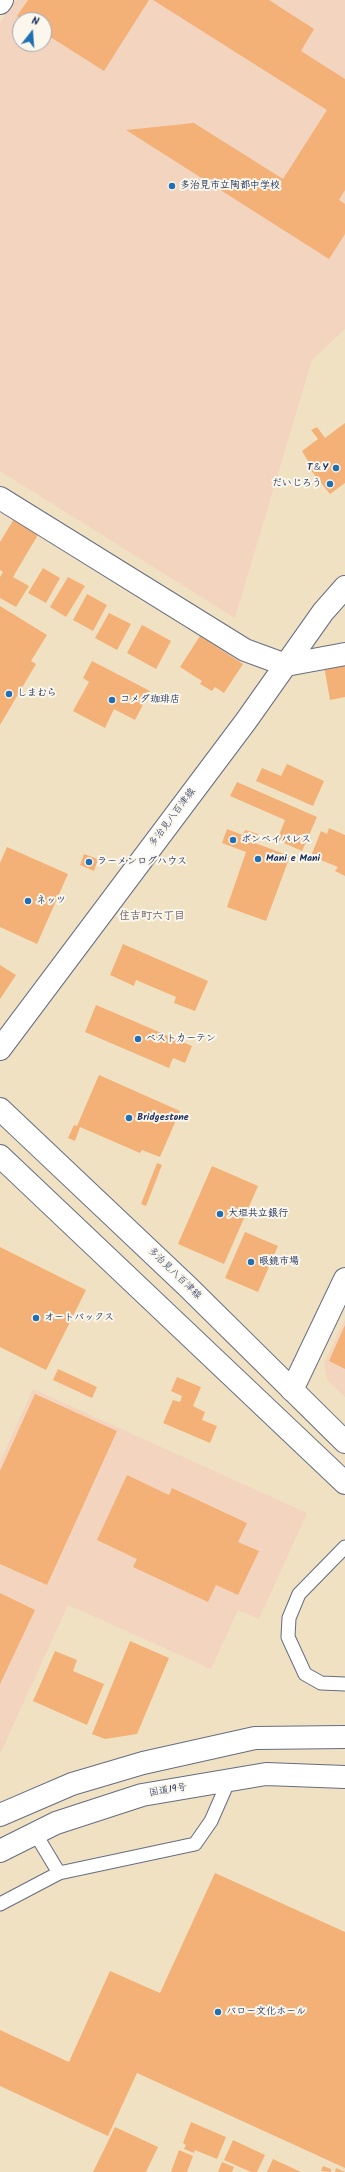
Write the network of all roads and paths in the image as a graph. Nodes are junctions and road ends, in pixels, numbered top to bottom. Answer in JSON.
{"nodes":[{"id":1,"x":2,"y":0,"type":"edge"},
{"id":2,"x":0,"y":3,"type":"edge"},
{"id":3,"x":0,"y":498,"type":"edge"},
{"id":4,"x":345,"y":587,"type":"edge"},
{"id":5,"x":345,"y":654,"type":"edge"},
{"id":6,"x":286,"y":665,"type":"junction"},
{"id":7,"x":0,"y":1048,"type":"edge"},
{"id":8,"x":0,"y":1108,"type":"edge"},
{"id":9,"x":0,"y":1156,"type":"edge"},
{"id":10,"x":345,"y":1279,"type":"edge"},
{"id":11,"x":292,"y":1390,"type":"junction"},
{"id":12,"x":345,"y":1442,"type":"edge"},
{"id":13,"x":345,"y":1483,"type":"edge"},
{"id":14,"x":345,"y":1547,"type":"edge"},
{"id":15,"x":345,"y":1684,"type":"edge"},
{"id":16,"x":345,"y":1737,"type":"edge"},
{"id":17,"x":345,"y":1777,"type":"edge"},
{"id":18,"x":229,"y":1780,"type":"junction"},
{"id":19,"x":2,"y":1812,"type":"edge"},
{"id":20,"x":35,"y":1833,"type":"junction"},
{"id":21,"x":0,"y":1851,"type":"edge"},
{"id":22,"x":59,"y":1873,"type":"junction"},
{"id":23,"x":0,"y":1904,"type":"edge"}],
"edges":[{"from":1,"to":2,"type":"main road"},
{"from":3,"to":6,"type":"main road"},
{"from":4,"to":6,"type":"main road","name":"多治見八百津線"},
{"from":5,"to":6,"type":"main road"},
{"from":6,"to":7,"type":"main road","name":"多治見八百津線"},
{"from":8,"to":11,"type":"main road","name":"多治見八百津線"},
{"from":9,"to":13,"type":"main road"},
{"from":10,"to":11,"type":"main road"},
{"from":11,"to":12,"type":"main road","name":"多治見八百津線"},
{"from":14,"to":15,"type":"lane"},
{"from":16,"to":19,"type":"main road"},
{"from":17,"to":18,"type":"main road","name":"国道19号"},
{"from":18,"to":20,"type":"main road","name":"国道19号"},
{"from":18,"to":22,"type":"lane"},
{"from":20,"to":21,"type":"main road","name":"国道19号"},
{"from":20,"to":22,"type":"lane"},
{"from":22,"to":23,"type":"lane"}]}
